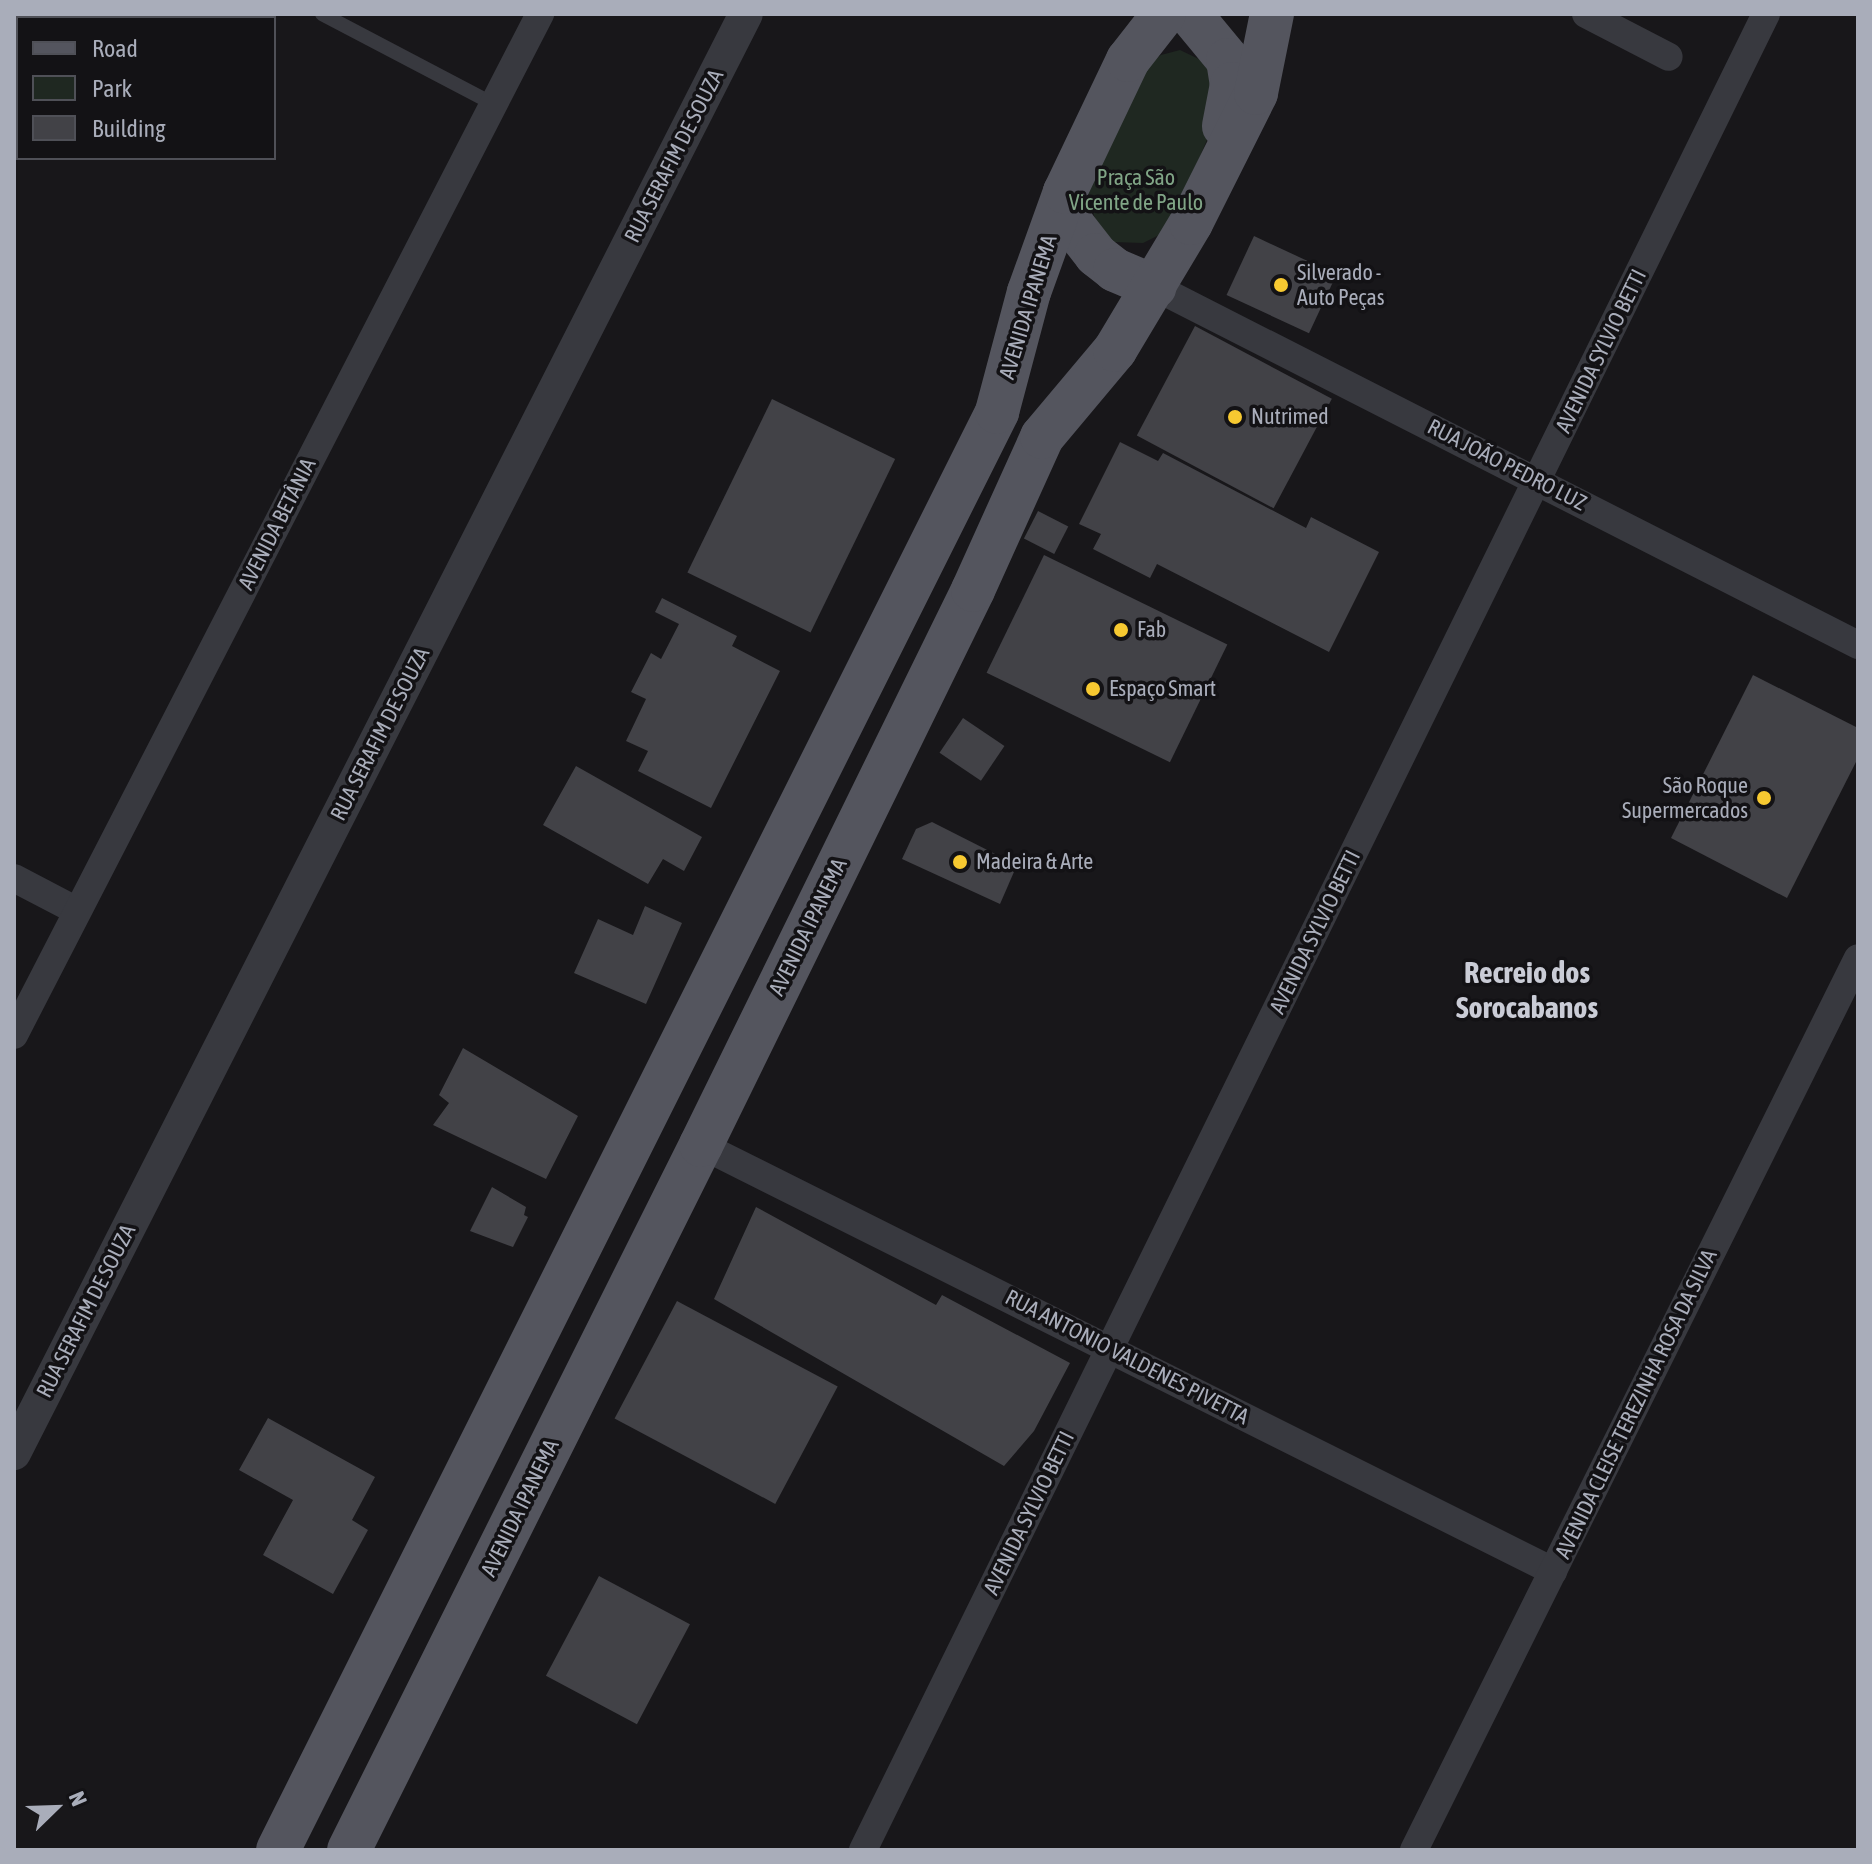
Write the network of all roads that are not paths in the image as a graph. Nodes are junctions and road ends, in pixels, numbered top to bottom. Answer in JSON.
{"nodes":[{"id":1,"x":322,"y":14,"type":"edge"},
{"id":2,"x":540,"y":14,"type":"edge"},
{"id":3,"x":746,"y":14,"type":"edge"},
{"id":4,"x":1164,"y":14,"type":"edge"},
{"id":5,"x":1190,"y":14,"type":"edge"},
{"id":6,"x":1272,"y":14,"type":"edge"},
{"id":7,"x":1586,"y":14,"type":"edge"},
{"id":8,"x":1766,"y":14,"type":"edge"},
{"id":9,"x":1669,"y":57,"type":"dead end"},
{"id":10,"x":495,"y":105,"type":"junction"},
{"id":11,"x":1065,"y":192,"type":"junction"},
{"id":12,"x":1191,"y":223,"type":"junction"},
{"id":13,"x":1155,"y":287,"type":"junction"},
{"id":14,"x":1537,"y":480,"type":"junction"},
{"id":15,"x":1858,"y":645,"type":"edge"},
{"id":16,"x":14,"y":878,"type":"edge"},
{"id":17,"x":77,"y":911,"type":"junction"},
{"id":18,"x":1858,"y":958,"type":"edge"},
{"id":19,"x":14,"y":1035,"type":"edge"},
{"id":20,"x":701,"y":1145,"type":"junction"},
{"id":21,"x":1110,"y":1348,"type":"junction"},
{"id":22,"x":14,"y":1453,"type":"edge"},
{"id":23,"x":1553,"y":1571,"type":"junction"},
{"id":24,"x":278,"y":1850,"type":"edge"},
{"id":25,"x":349,"y":1850,"type":"edge"},
{"id":26,"x":863,"y":1850,"type":"edge"},
{"id":27,"x":1414,"y":1850,"type":"edge"}],
"edges":[{"from":1,"to":10,"type":"lane"},
{"from":2,"to":10,"type":"street","name":"AVENIDA BETÂNIA"},
{"from":3,"to":22,"type":"street","name":"RUA SERAFIM DE SOUZA"},
{"from":4,"to":11,"type":"main road","name":"AVENIDA IPANEMA"},
{"from":5,"to":12,"type":"main road"},
{"from":6,"to":12,"type":"main road","name":"AVENIDA IPANEMA"},
{"from":7,"to":9,"type":"street"},
{"from":8,"to":14,"type":"street","name":"AVENIDA SYLVIO BETTI"},
{"from":10,"to":17,"type":"street","name":"AVENIDA BETÂNIA"},
{"from":11,"to":13,"type":"main road"},
{"from":11,"to":24,"type":"main road","name":"AVENIDA IPANEMA"},
{"from":12,"to":13,"type":"main road","name":"AVENIDA IPANEMA"},
{"from":13,"to":14,"type":"street","name":"RUA JOÃO PEDRO LUZ"},
{"from":13,"to":20,"type":"main road","name":"AVENIDA IPANEMA"},
{"from":14,"to":15,"type":"street","name":"RUA JOÃO PEDRO LUZ"},
{"from":14,"to":21,"type":"street","name":"AVENIDA SYLVIO BETTI"},
{"from":16,"to":17,"type":"street"},
{"from":17,"to":19,"type":"street","name":"AVENIDA BETÂNIA"},
{"from":18,"to":23,"type":"street","name":"AVENIDA CLEISE TEREZINHA ROSA DA SILVA"},
{"from":20,"to":21,"type":"street","name":"RUA ANTONIO VALDENES PIVETTA"},
{"from":20,"to":25,"type":"main road","name":"AVENIDA IPANEMA"},
{"from":21,"to":23,"type":"street","name":"RUA ANTONIO VALDENES PIVETTA"},
{"from":21,"to":26,"type":"street","name":"AVENIDA SYLVIO BETTI"},
{"from":23,"to":27,"type":"street","name":"AVENIDA CLEISE TEREZINHA ROSA DA SILVA"}]}
